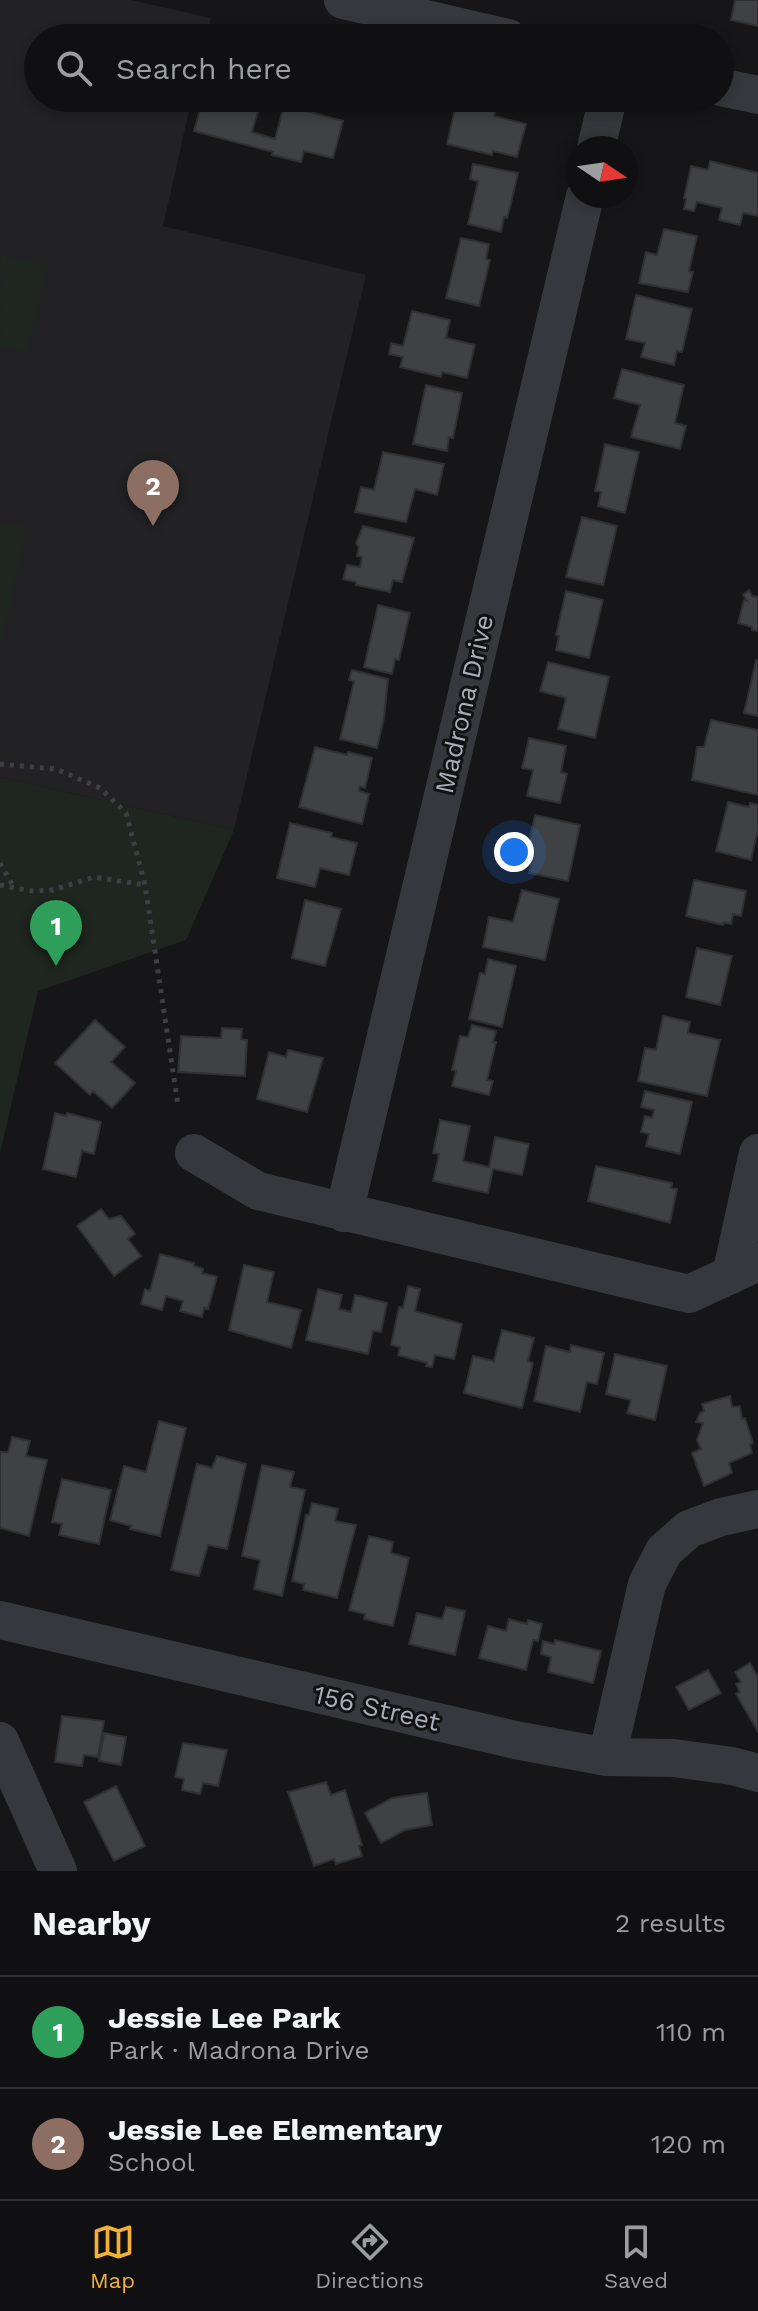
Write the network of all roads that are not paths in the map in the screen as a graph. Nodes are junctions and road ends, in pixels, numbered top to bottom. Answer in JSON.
{"nodes":[{"id":1,"x":343,"y":0,"type":"edge"},
{"id":2,"x":447,"y":24,"type":"edge"},
{"id":3,"x":734,"y":90,"type":"edge"},
{"id":4,"x":758,"y":95,"type":"edge"},
{"id":5,"x":605,"y":112,"type":"edge"},
{"id":6,"x":599,"y":136,"type":"edge"},
{"id":7,"x":582,"y":208,"type":"edge"},
{"id":8,"x":194,"y":1153,"type":"dead end"},
{"id":9,"x":758,"y":1153,"type":"edge"},
{"id":10,"x":344,"y":1213,"type":"junction"},
{"id":11,"x":744,"y":1269,"type":"edge"},
{"id":12,"x":758,"y":1509,"type":"edge"},
{"id":13,"x":0,"y":1620,"type":"edge"},
{"id":14,"x":0,"y":1741,"type":"edge"},
{"id":15,"x":607,"y":1757,"type":"junction"},
{"id":16,"x":758,"y":1773,"type":"edge"},
{"id":17,"x":58,"y":1871,"type":"edge"}],
"edges":[{"from":1,"to":2,"type":"street"},
{"from":3,"to":4,"type":"street"},
{"from":5,"to":6,"type":"street"},
{"from":7,"to":10,"type":"street","name":"Madrona Drive"},
{"from":8,"to":10,"type":"street"},
{"from":9,"to":11,"type":"street"},
{"from":10,"to":11,"type":"street"},
{"from":12,"to":15,"type":"street"},
{"from":13,"to":15,"type":"street","name":"156 Street"},
{"from":14,"to":17,"type":"street"},
{"from":15,"to":16,"type":"street","name":"156 Street"}]}
